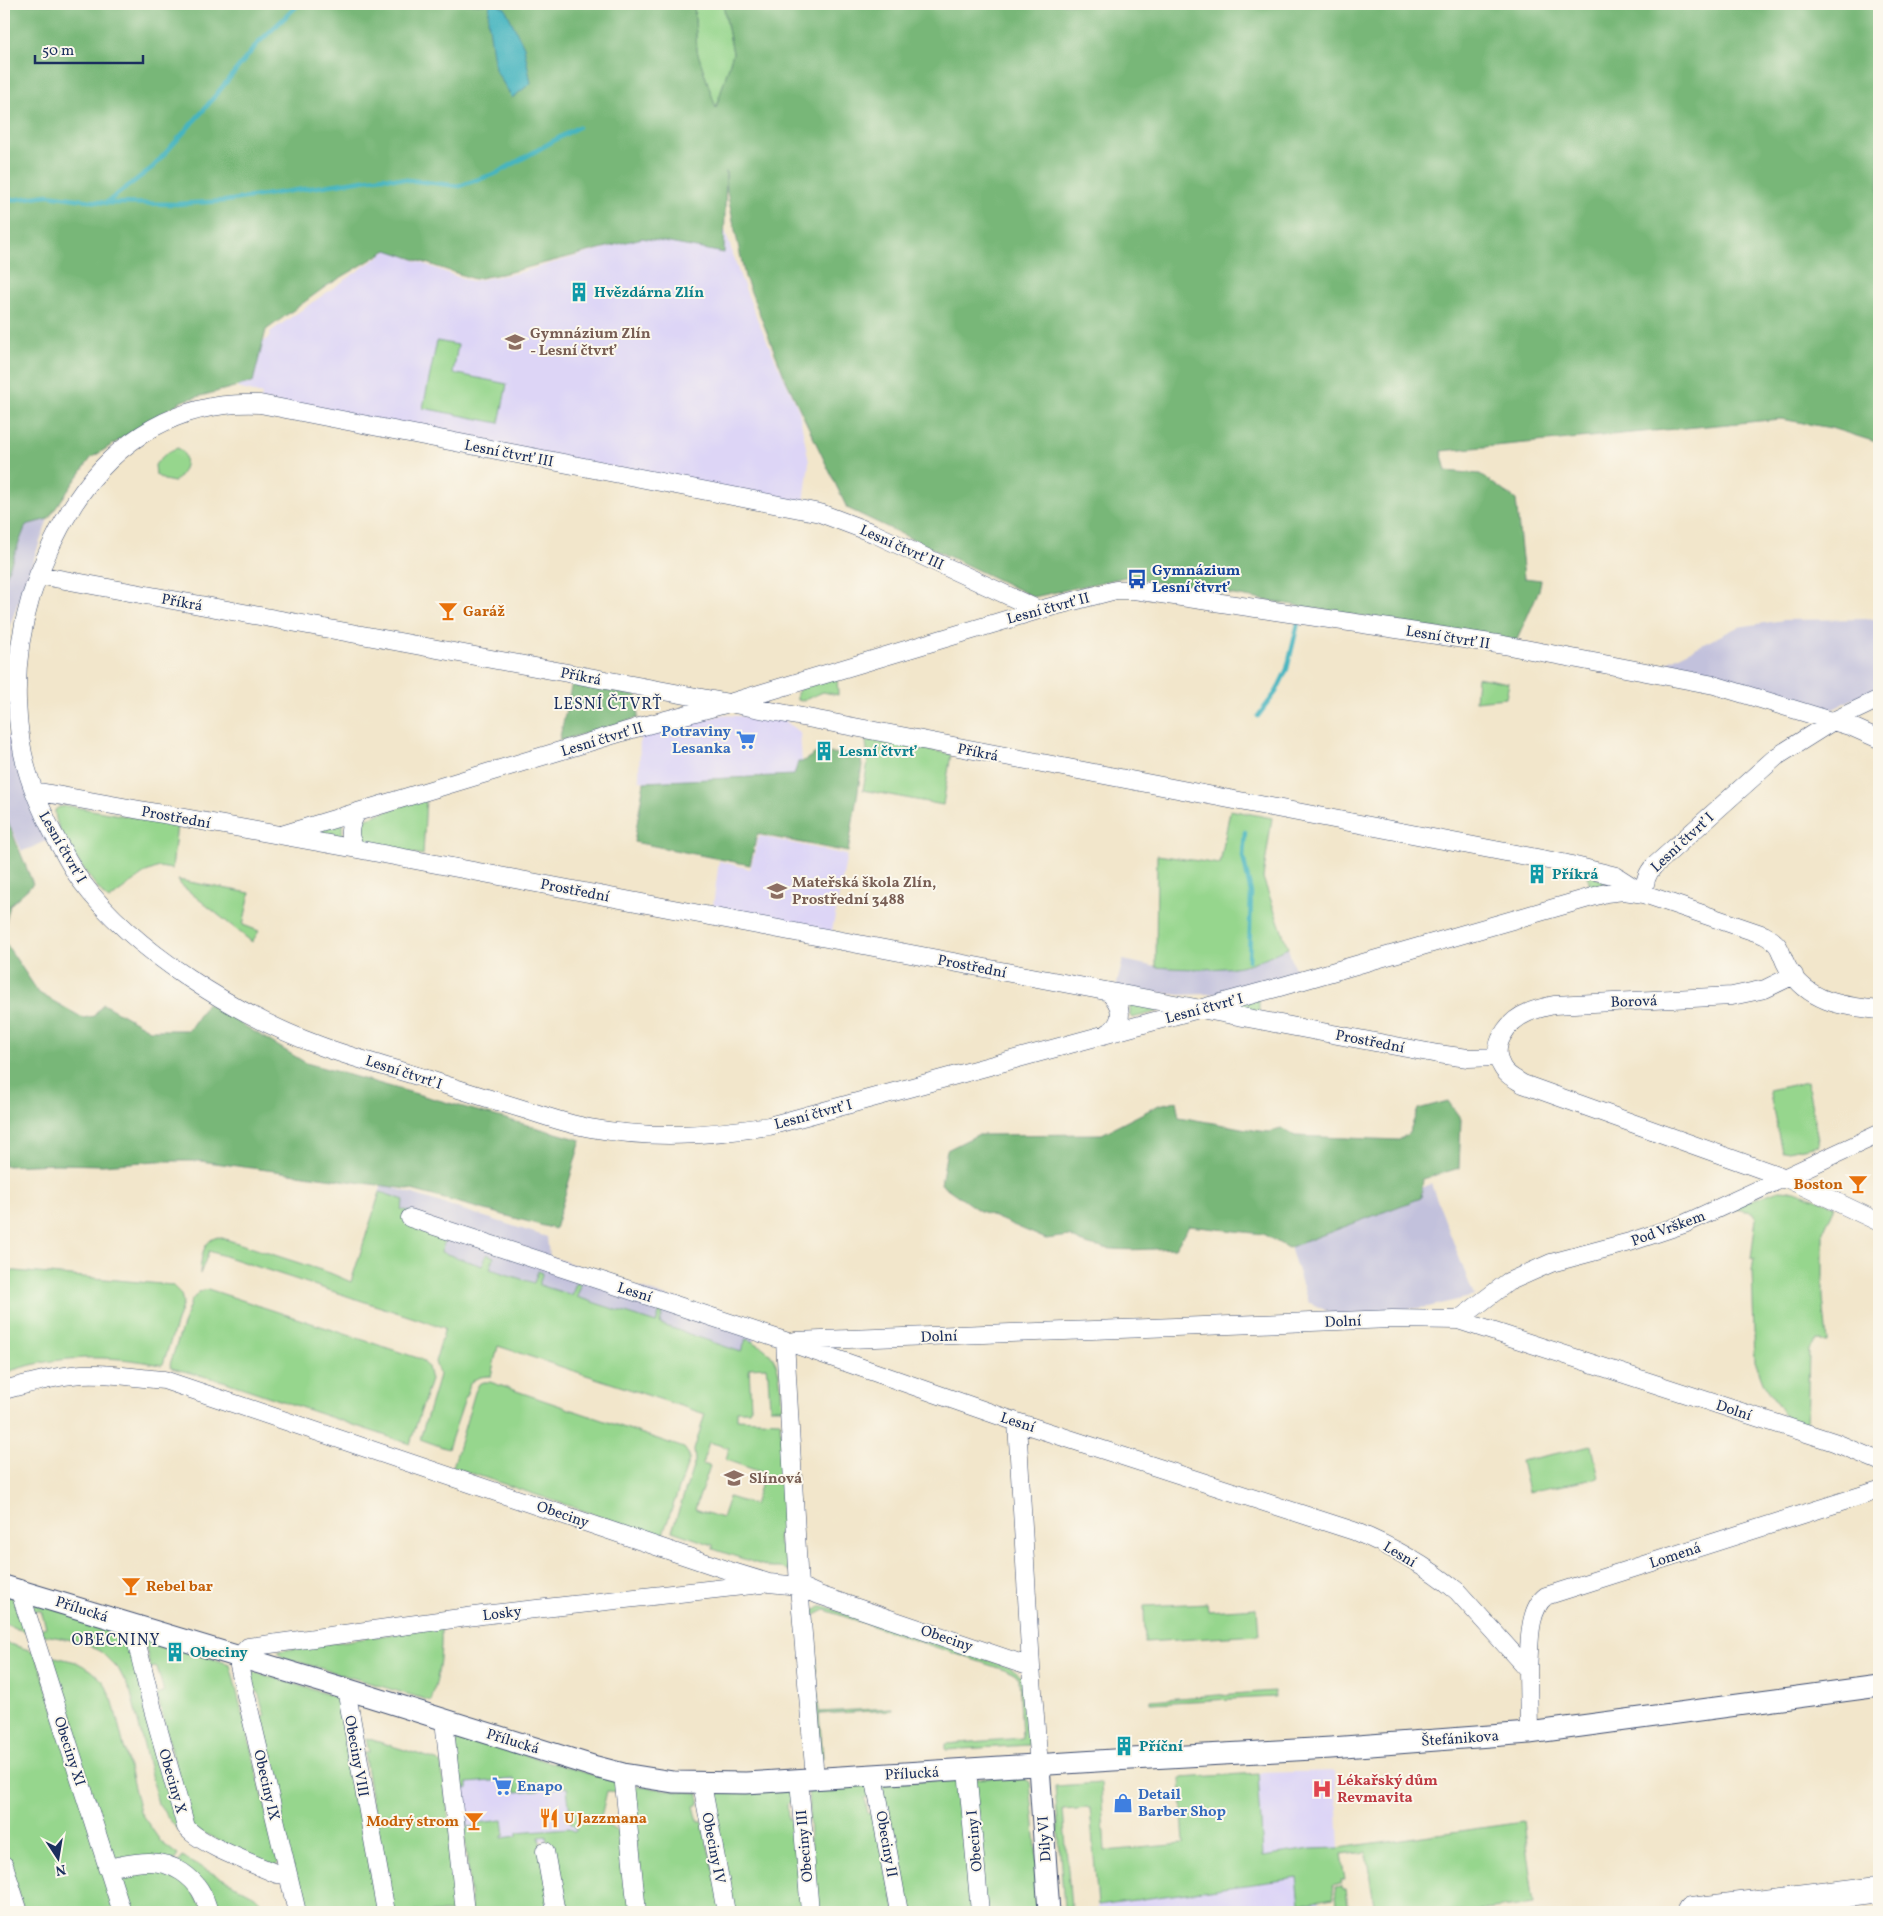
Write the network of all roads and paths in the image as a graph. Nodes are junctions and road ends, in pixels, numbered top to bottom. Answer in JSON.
{"nodes":[{"id":1,"x":38,"y":575,"type":"junction"},
{"id":2,"x":1039,"y":610,"type":"junction"},
{"id":3,"x":1879,"y":699,"type":"edge"},
{"id":4,"x":729,"y":703,"type":"junction"},
{"id":5,"x":1833,"y":721,"type":"junction"},
{"id":6,"x":1879,"y":739,"type":"edge"},
{"id":7,"x":34,"y":792,"type":"junction"},
{"id":8,"x":357,"y":813,"type":"junction"},
{"id":9,"x":281,"y":835,"type":"junction"},
{"id":10,"x":357,"y":849,"type":"junction"},
{"id":11,"x":1574,"y":865,"type":"junction"},
{"id":12,"x":1644,"y":894,"type":"junction"},
{"id":13,"x":1574,"y":902,"type":"junction"},
{"id":14,"x":1794,"y":975,"type":"junction"},
{"id":15,"x":1276,"y":988,"type":"junction"},
{"id":16,"x":1108,"y":992,"type":"junction"},
{"id":17,"x":1200,"y":1009,"type":"junction"},
{"id":18,"x":1879,"y":1010,"type":"edge"},
{"id":19,"x":1275,"y":1023,"type":"junction"},
{"id":20,"x":1107,"y":1033,"type":"junction"},
{"id":21,"x":1498,"y":1057,"type":"junction"},
{"id":22,"x":1879,"y":1134,"type":"edge"},
{"id":23,"x":1786,"y":1178,"type":"junction"},
{"id":24,"x":410,"y":1218,"type":"dead end"},
{"id":25,"x":1879,"y":1222,"type":"edge"},
{"id":26,"x":1458,"y":1320,"type":"junction"},
{"id":27,"x":785,"y":1341,"type":"junction"},
{"id":28,"x":4,"y":1390,"type":"edge"},
{"id":29,"x":1017,"y":1422,"type":"junction"},
{"id":30,"x":1879,"y":1461,"type":"edge"},
{"id":31,"x":1879,"y":1490,"type":"edge"},
{"id":32,"x":769,"y":1583,"type":"junction"},
{"id":33,"x":799,"y":1586,"type":"junction"},
{"id":34,"x":11,"y":1588,"type":"edge"},
{"id":35,"x":132,"y":1624,"type":"junction"},
{"id":36,"x":239,"y":1658,"type":"junction"},
{"id":37,"x":1031,"y":1667,"type":"junction"},
{"id":38,"x":1528,"y":1670,"type":"junction"},
{"id":39,"x":1879,"y":1686,"type":"edge"},
{"id":40,"x":346,"y":1689,"type":"junction"},
{"id":41,"x":444,"y":1720,"type":"junction"},
{"id":42,"x":1529,"y":1733,"type":"junction"},
{"id":43,"x":1038,"y":1766,"type":"junction"},
{"id":44,"x":967,"y":1770,"type":"junction"},
{"id":45,"x":623,"y":1774,"type":"junction"},
{"id":46,"x":874,"y":1775,"type":"junction"},
{"id":47,"x":807,"y":1779,"type":"junction"},
{"id":48,"x":702,"y":1784,"type":"junction"},
{"id":49,"x":545,"y":1851,"type":"dead end"},
{"id":50,"x":4,"y":1865,"type":"edge"},
{"id":51,"x":107,"y":1868,"type":"junction"},
{"id":52,"x":288,"y":1875,"type":"junction"},
{"id":53,"x":1879,"y":1889,"type":"edge"},
{"id":54,"x":18,"y":1912,"type":"edge"},
{"id":55,"x":122,"y":1912,"type":"edge"},
{"id":56,"x":209,"y":1912,"type":"edge"},
{"id":57,"x":297,"y":1912,"type":"edge"},
{"id":58,"x":386,"y":1912,"type":"edge"},
{"id":59,"x":465,"y":1912,"type":"edge"},
{"id":60,"x":556,"y":1912,"type":"edge"},
{"id":61,"x":637,"y":1912,"type":"edge"},
{"id":62,"x":726,"y":1912,"type":"edge"},
{"id":63,"x":810,"y":1912,"type":"edge"},
{"id":64,"x":899,"y":1912,"type":"edge"},
{"id":65,"x":980,"y":1912,"type":"edge"},
{"id":66,"x":1049,"y":1912,"type":"edge"},
{"id":67,"x":1691,"y":1912,"type":"edge"}],
"edges":[{"from":1,"to":2,"type":"street","name":"Lesní čtvrť III"},
{"from":1,"to":4,"type":"street","name":"Příkrá"},
{"from":1,"to":7,"type":"street","name":"Lesní čtvrť I"},
{"from":2,"to":4,"type":"street","name":"Lesní čtvrť II"},
{"from":2,"to":5,"type":"street","name":"Lesní čtvrť II"},
{"from":3,"to":5,"type":"street","name":"Lesní čtvrť I"},
{"from":4,"to":8,"type":"street","name":"Lesní čtvrť II"},
{"from":4,"to":11,"type":"street","name":"Příkrá"},
{"from":5,"to":6,"type":"street","name":"Lesní čtvrť II"},
{"from":5,"to":12,"type":"street","name":"Lesní čtvrť I"},
{"from":7,"to":9,"type":"street","name":"Prostřední"},
{"from":7,"to":20,"type":"street","name":"Lesní čtvrť I"},
{"from":8,"to":9,"type":"street","name":"Lesní čtvrť II"},
{"from":8,"to":10,"type":"street"},
{"from":9,"to":10,"type":"street","name":"Prostřední"},
{"from":10,"to":16,"type":"street","name":"Prostřední"},
{"from":11,"to":12,"type":"street","name":"Příkrá"},
{"from":11,"to":13,"type":"street"},
{"from":12,"to":13,"type":"street","name":"Lesní čtvrť I"},
{"from":12,"to":14,"type":"street","name":"Příkrá"},
{"from":13,"to":15,"type":"street","name":"Lesní čtvrť I"},
{"from":14,"to":18,"type":"street","name":"Příkrá"},
{"from":14,"to":21,"type":"street","name":"Borová"},
{"from":15,"to":17,"type":"street","name":"Lesní čtvrť I"},
{"from":15,"to":19,"type":"street"},
{"from":16,"to":17,"type":"street","name":"Prostřední"},
{"from":16,"to":20,"type":"street"},
{"from":17,"to":19,"type":"street","name":"Prostřední"},
{"from":17,"to":20,"type":"street","name":"Lesní čtvrť I"},
{"from":19,"to":21,"type":"street","name":"Prostřední"},
{"from":21,"to":23,"type":"street"},
{"from":22,"to":23,"type":"street","name":"Pod Vrškem"},
{"from":23,"to":25,"type":"street"},
{"from":23,"to":26,"type":"street","name":"Pod Vrškem"},
{"from":24,"to":27,"type":"street","name":"Lesní"},
{"from":26,"to":27,"type":"street","name":"Dolní"},
{"from":26,"to":30,"type":"street","name":"Dolní"},
{"from":27,"to":29,"type":"street","name":"Lesní"},
{"from":27,"to":33,"type":"street"},
{"from":28,"to":32,"type":"street","name":"Obeciny"},
{"from":29,"to":37,"type":"street"},
{"from":29,"to":38,"type":"street","name":"Lesní"},
{"from":31,"to":38,"type":"street","name":"Lomená"},
{"from":32,"to":33,"type":"street","name":"Obeciny"},
{"from":32,"to":36,"type":"street","name":"Losky"},
{"from":33,"to":37,"type":"street","name":"Obeciny"},
{"from":33,"to":47,"type":"street"},
{"from":34,"to":35,"type":"street","name":"Přílucká"},
{"from":34,"to":51,"type":"street","name":"Obeciny XI"},
{"from":35,"to":36,"type":"street","name":"Přílucká"},
{"from":35,"to":52,"type":"street","name":"Obeciny X"},
{"from":36,"to":40,"type":"street","name":"Přílucká"},
{"from":36,"to":52,"type":"street","name":"Obeciny IX"},
{"from":37,"to":43,"type":"street"},
{"from":38,"to":42,"type":"street"},
{"from":39,"to":42,"type":"street","name":"Štefánikova"},
{"from":40,"to":41,"type":"street","name":"Přílucká"},
{"from":40,"to":58,"type":"street","name":"Obeciny VIII"},
{"from":41,"to":45,"type":"street","name":"Přílucká"},
{"from":41,"to":59,"type":"street"},
{"from":42,"to":43,"type":"street","name":"Štefánikova"},
{"from":43,"to":44,"type":"street","name":"Přílucká"},
{"from":43,"to":66,"type":"street","name":"Díly VI"},
{"from":44,"to":46,"type":"street","name":"Přílucká"},
{"from":44,"to":65,"type":"street","name":"Obeciny I"},
{"from":45,"to":48,"type":"street","name":"Přílucká"},
{"from":45,"to":61,"type":"street"},
{"from":46,"to":47,"type":"street","name":"Přílucká"},
{"from":46,"to":64,"type":"street","name":"Obeciny II"},
{"from":47,"to":48,"type":"street","name":"Přílucká"},
{"from":47,"to":63,"type":"street","name":"Obeciny III"},
{"from":48,"to":62,"type":"street","name":"Obeciny IV"},
{"from":49,"to":60,"type":"street"},
{"from":50,"to":54,"type":"street"},
{"from":51,"to":55,"type":"street","name":"Obeciny XI"},
{"from":51,"to":56,"type":"street"},
{"from":52,"to":57,"type":"street","name":"Obeciny IX"},
{"from":53,"to":67,"type":"main road"}]}
